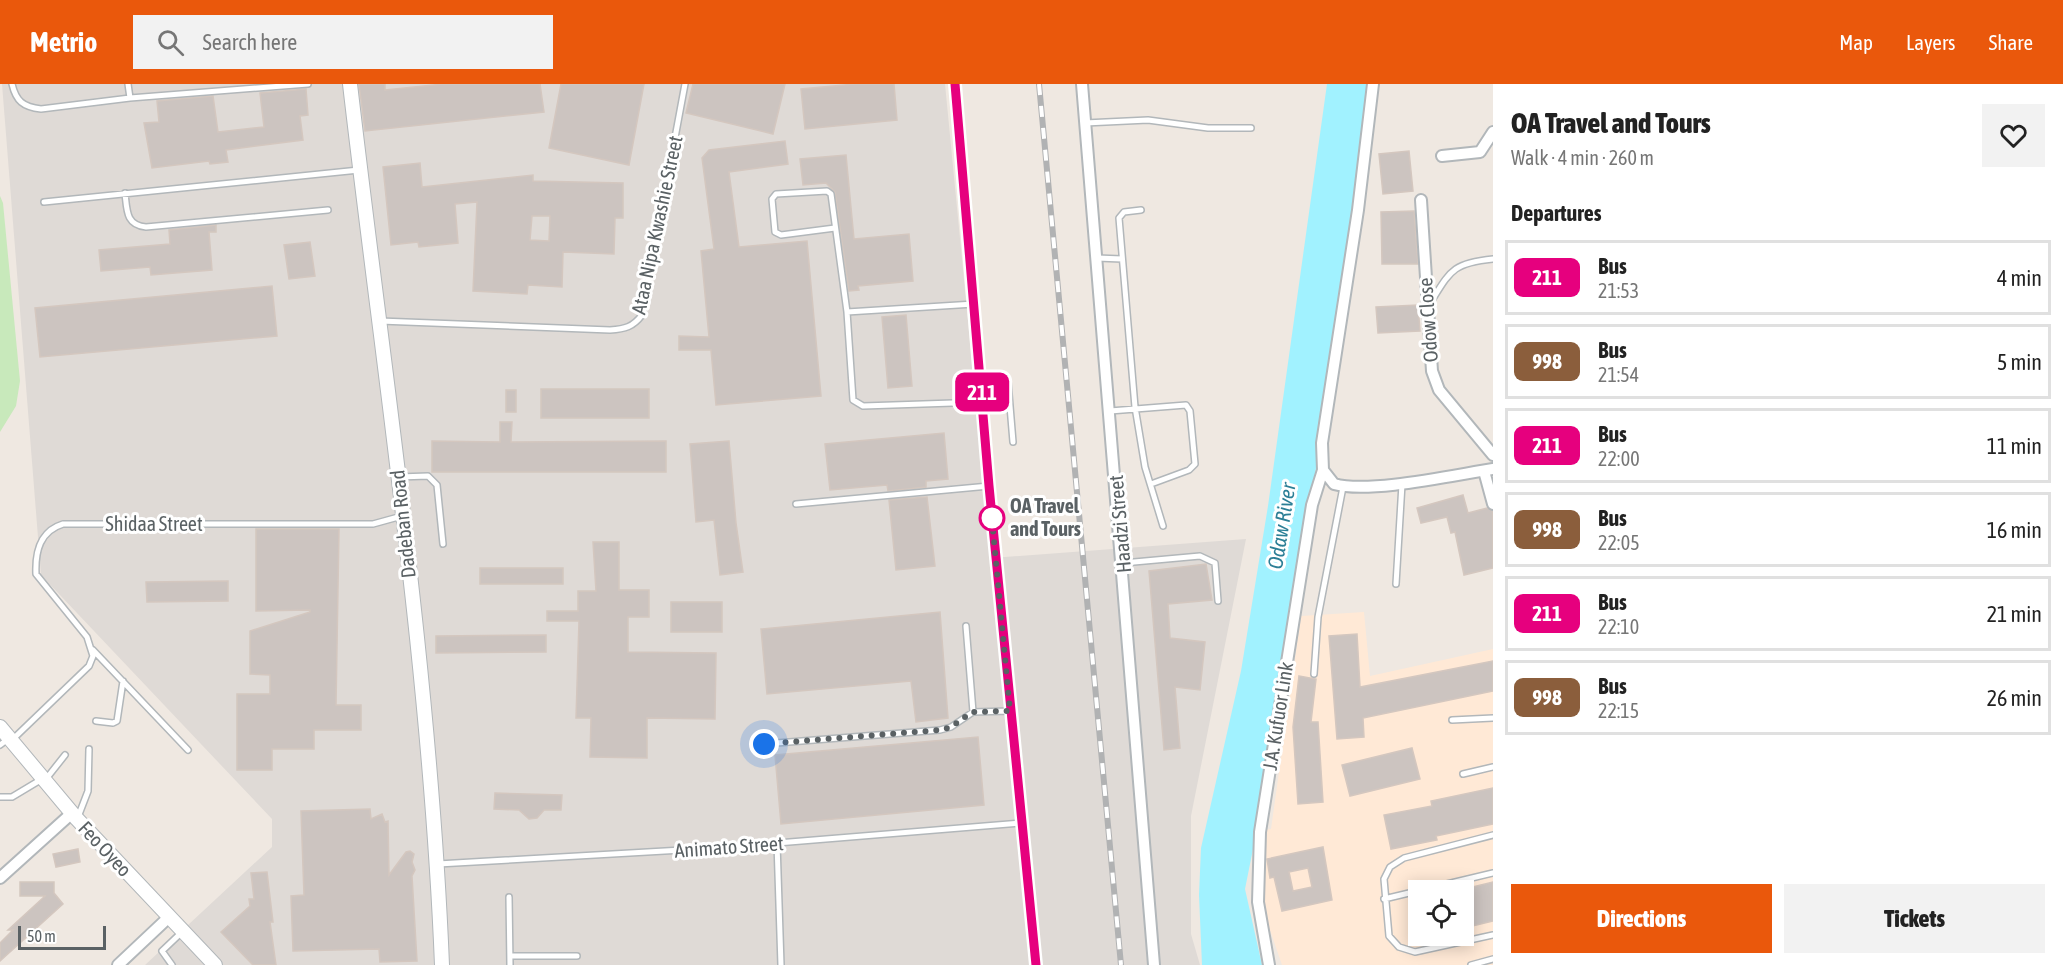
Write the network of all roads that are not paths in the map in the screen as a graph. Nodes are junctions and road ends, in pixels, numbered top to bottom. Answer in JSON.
{"nodes":[{"id":1,"x":12,"y":84,"type":"edge"},
{"id":2,"x":128,"y":84,"type":"edge"},
{"id":3,"x":208,"y":84,"type":"edge"},
{"id":4,"x":308,"y":84,"type":"edge"},
{"id":5,"x":350,"y":84,"type":"edge"},
{"id":6,"x":685,"y":84,"type":"edge"},
{"id":7,"x":955,"y":84,"type":"edge"},
{"id":8,"x":1082,"y":84,"type":"edge"},
{"id":9,"x":1372,"y":84,"type":"edge"},
{"id":10,"x":210,"y":92,"type":"junction"},
{"id":11,"x":130,"y":98,"type":"junction"},
{"id":12,"x":1085,"y":123,"type":"junction"},
{"id":13,"x":1251,"y":128,"type":"dead end"},
{"id":14,"x":1493,"y":132,"type":"edge"},
{"id":15,"x":1442,"y":156,"type":"dead end"},
{"id":16,"x":360,"y":170,"type":"junction"},
{"id":17,"x":125,"y":194,"type":"junction"},
{"id":18,"x":1421,"y":200,"type":"dead end"},
{"id":19,"x":44,"y":201,"type":"dead end"},
{"id":20,"x":328,"y":210,"type":"dead end"},
{"id":21,"x":1141,"y":210,"type":"dead end"},
{"id":22,"x":835,"y":228,"type":"junction"},
{"id":23,"x":1097,"y":258,"type":"junction"},
{"id":24,"x":1122,"y":259,"type":"junction"},
{"id":25,"x":1493,"y":259,"type":"edge"},
{"id":26,"x":974,"y":304,"type":"junction"},
{"id":27,"x":1427,"y":309,"type":"junction"},
{"id":28,"x":847,"y":312,"type":"junction"},
{"id":29,"x":378,"y":321,"type":"junction"},
{"id":30,"x":981,"y":379,"type":"junction"},
{"id":31,"x":983,"y":402,"type":"junction"},
{"id":32,"x":1135,"y":408,"type":"junction"},
{"id":33,"x":1110,"y":411,"type":"junction"},
{"id":34,"x":1013,"y":442,"type":"dead end"},
{"id":35,"x":1493,"y":455,"type":"edge"},
{"id":36,"x":1489,"y":470,"type":"edge"},
{"id":37,"x":1323,"y":471,"type":"junction"},
{"id":38,"x":397,"y":477,"type":"junction"},
{"id":39,"x":1402,"y":483,"type":"junction"},
{"id":40,"x":1151,"y":484,"type":"junction"},
{"id":41,"x":989,"y":486,"type":"junction"},
{"id":42,"x":1343,"y":487,"type":"junction"},
{"id":43,"x":796,"y":504,"type":"dead end"},
{"id":44,"x":1493,"y":504,"type":"edge"},
{"id":45,"x":402,"y":516,"type":"junction"},
{"id":46,"x":1163,"y":526,"type":"dead end"},
{"id":47,"x":442,"y":544,"type":"dead end"},
{"id":48,"x":1123,"y":563,"type":"junction"},
{"id":49,"x":1396,"y":584,"type":"dead end"},
{"id":50,"x":1218,"y":601,"type":"dead end"},
{"id":51,"x":966,"y":626,"type":"dead end"},
{"id":52,"x":93,"y":650,"type":"junction"},
{"id":53,"x":1314,"y":674,"type":"dead end"},
{"id":54,"x":123,"y":681,"type":"junction"},
{"id":55,"x":1010,"y":711,"type":"junction"},
{"id":56,"x":972,"y":712,"type":"junction"},
{"id":57,"x":1493,"y":718,"type":"edge"},
{"id":58,"x":1452,"y":720,"type":"dead end"},
{"id":59,"x":96,"y":721,"type":"dead end"},
{"id":60,"x":5,"y":738,"type":"edge"},
{"id":61,"x":764,"y":744,"type":"dead end"},
{"id":62,"x":89,"y":749,"type":"dead end"},
{"id":63,"x":188,"y":750,"type":"dead end"},
{"id":64,"x":65,"y":756,"type":"dead end"},
{"id":65,"x":1493,"y":767,"type":"edge"},
{"id":66,"x":1463,"y":774,"type":"dead end"},
{"id":67,"x":44,"y":779,"type":"junction"},
{"id":68,"x":0,"y":797,"type":"edge"},
{"id":69,"x":75,"y":816,"type":"junction"},
{"id":70,"x":1020,"y":823,"type":"junction"},
{"id":71,"x":1493,"y":835,"type":"edge"},
{"id":72,"x":777,"y":843,"type":"junction"},
{"id":73,"x":438,"y":864,"type":"junction"},
{"id":74,"x":1493,"y":873,"type":"edge"},
{"id":75,"x":0,"y":878,"type":"edge"},
{"id":76,"x":509,"y":897,"type":"dead end"},
{"id":77,"x":1384,"y":899,"type":"junction"},
{"id":78,"x":169,"y":917,"type":"junction"},
{"id":79,"x":183,"y":931,"type":"junction"},
{"id":80,"x":1492,"y":937,"type":"edge"},
{"id":81,"x":510,"y":956,"type":"junction"},
{"id":82,"x":577,"y":956,"type":"dead end"},
{"id":83,"x":1493,"y":959,"type":"edge"},
{"id":84,"x":118,"y":965,"type":"edge"},
{"id":85,"x":172,"y":965,"type":"edge"},
{"id":86,"x":215,"y":965,"type":"edge"},
{"id":87,"x":442,"y":965,"type":"edge"},
{"id":88,"x":510,"y":965,"type":"edge"},
{"id":89,"x":781,"y":965,"type":"edge"},
{"id":90,"x":1036,"y":965,"type":"edge"},
{"id":91,"x":1154,"y":965,"type":"edge"},
{"id":92,"x":1269,"y":965,"type":"edge"},
{"id":93,"x":1471,"y":965,"type":"edge"}],
"edges":[{"from":1,"to":11,"type":"lane"},
{"from":2,"to":11,"type":"lane"},
{"from":3,"to":10,"type":"lane"},
{"from":4,"to":10,"type":"lane"},
{"from":5,"to":16,"type":"street","name":"Dadeban Road"},
{"from":6,"to":29,"type":"lane","name":"Ataa Nipa Kwashie Street"},
{"from":7,"to":26,"type":"lane"},
{"from":8,"to":12,"type":"street","name":"Haadzi Street"},
{"from":9,"to":37,"type":"street","name":"J.A. Kufuor Link"},
{"from":10,"to":11,"type":"lane"},
{"from":12,"to":13,"type":"lane"},
{"from":12,"to":23,"type":"street","name":"Haadzi Street"},
{"from":14,"to":15,"type":"street"},
{"from":16,"to":17,"type":"lane"},
{"from":16,"to":29,"type":"street","name":"Dadeban Road"},
{"from":17,"to":19,"type":"lane"},
{"from":17,"to":20,"type":"lane"},
{"from":18,"to":27,"type":"street","name":"Odow Close"},
{"from":21,"to":24,"type":"lane"},
{"from":22,"to":22,"type":"lane"},
{"from":22,"to":28,"type":"lane"},
{"from":23,"to":24,"type":"lane"},
{"from":23,"to":33,"type":"street","name":"Haadzi Street"},
{"from":24,"to":32,"type":"lane"},
{"from":25,"to":27,"type":"lane"},
{"from":26,"to":28,"type":"lane"},
{"from":26,"to":30,"type":"lane"},
{"from":27,"to":35,"type":"street","name":"Odow Close"},
{"from":28,"to":31,"type":"lane"},
{"from":29,"to":38,"type":"street","name":"Dadeban Road"},
{"from":30,"to":31,"type":"lane"},
{"from":30,"to":34,"type":"lane"},
{"from":31,"to":41,"type":"lane"},
{"from":32,"to":33,"type":"lane"},
{"from":32,"to":40,"type":"lane"},
{"from":32,"to":40,"type":"lane"},
{"from":33,"to":48,"type":"street","name":"Haadzi Street"},
{"from":36,"to":39,"type":"street"},
{"from":36,"to":44,"type":"street"},
{"from":37,"to":42,"type":"street"},
{"from":37,"to":92,"type":"street","name":"J.A. Kufuor Link"},
{"from":38,"to":45,"type":"street","name":"Dadeban Road"},
{"from":38,"to":47,"type":"lane"},
{"from":39,"to":42,"type":"street"},
{"from":39,"to":49,"type":"lane"},
{"from":40,"to":46,"type":"lane"},
{"from":41,"to":43,"type":"lane"},
{"from":41,"to":55,"type":"lane"},
{"from":42,"to":53,"type":"lane"},
{"from":45,"to":52,"type":"lane","name":"Shidaa Street"},
{"from":45,"to":73,"type":"street","name":"Dadeban Road"},
{"from":48,"to":50,"type":"lane"},
{"from":48,"to":91,"type":"street","name":"Haadzi Street"},
{"from":51,"to":56,"type":"lane"},
{"from":52,"to":54,"type":"lane","name":"Shidaa Street"},
{"from":52,"to":60,"type":"lane"},
{"from":54,"to":59,"type":"lane"},
{"from":54,"to":63,"type":"lane","name":"Shidaa Street"},
{"from":55,"to":56,"type":"lane"},
{"from":55,"to":70,"type":"lane"},
{"from":56,"to":61,"type":"lane"},
{"from":57,"to":58,"type":"lane"},
{"from":60,"to":67,"type":"street","name":"Feo Oyeo"},
{"from":62,"to":69,"type":"lane"},
{"from":64,"to":67,"type":"lane"},
{"from":65,"to":66,"type":"lane"},
{"from":67,"to":68,"type":"lane"},
{"from":67,"to":69,"type":"street","name":"Feo Oyeo"},
{"from":69,"to":75,"type":"street"},
{"from":69,"to":78,"type":"street","name":"Feo Oyeo"},
{"from":70,"to":72,"type":"lane","name":"Animato Street"},
{"from":70,"to":90,"type":"lane"},
{"from":71,"to":77,"type":"lane"},
{"from":72,"to":73,"type":"lane","name":"Animato Street"},
{"from":72,"to":89,"type":"lane"},
{"from":73,"to":87,"type":"street","name":"Dadeban Road"},
{"from":74,"to":77,"type":"lane"},
{"from":76,"to":81,"type":"lane"},
{"from":77,"to":80,"type":"lane"},
{"from":78,"to":79,"type":"street","name":"Feo Oyeo"},
{"from":78,"to":84,"type":"street"},
{"from":79,"to":85,"type":"lane"},
{"from":79,"to":86,"type":"street","name":"Feo Oyeo"},
{"from":81,"to":82,"type":"lane"},
{"from":81,"to":88,"type":"lane"},
{"from":83,"to":93,"type":"lane"}]}
